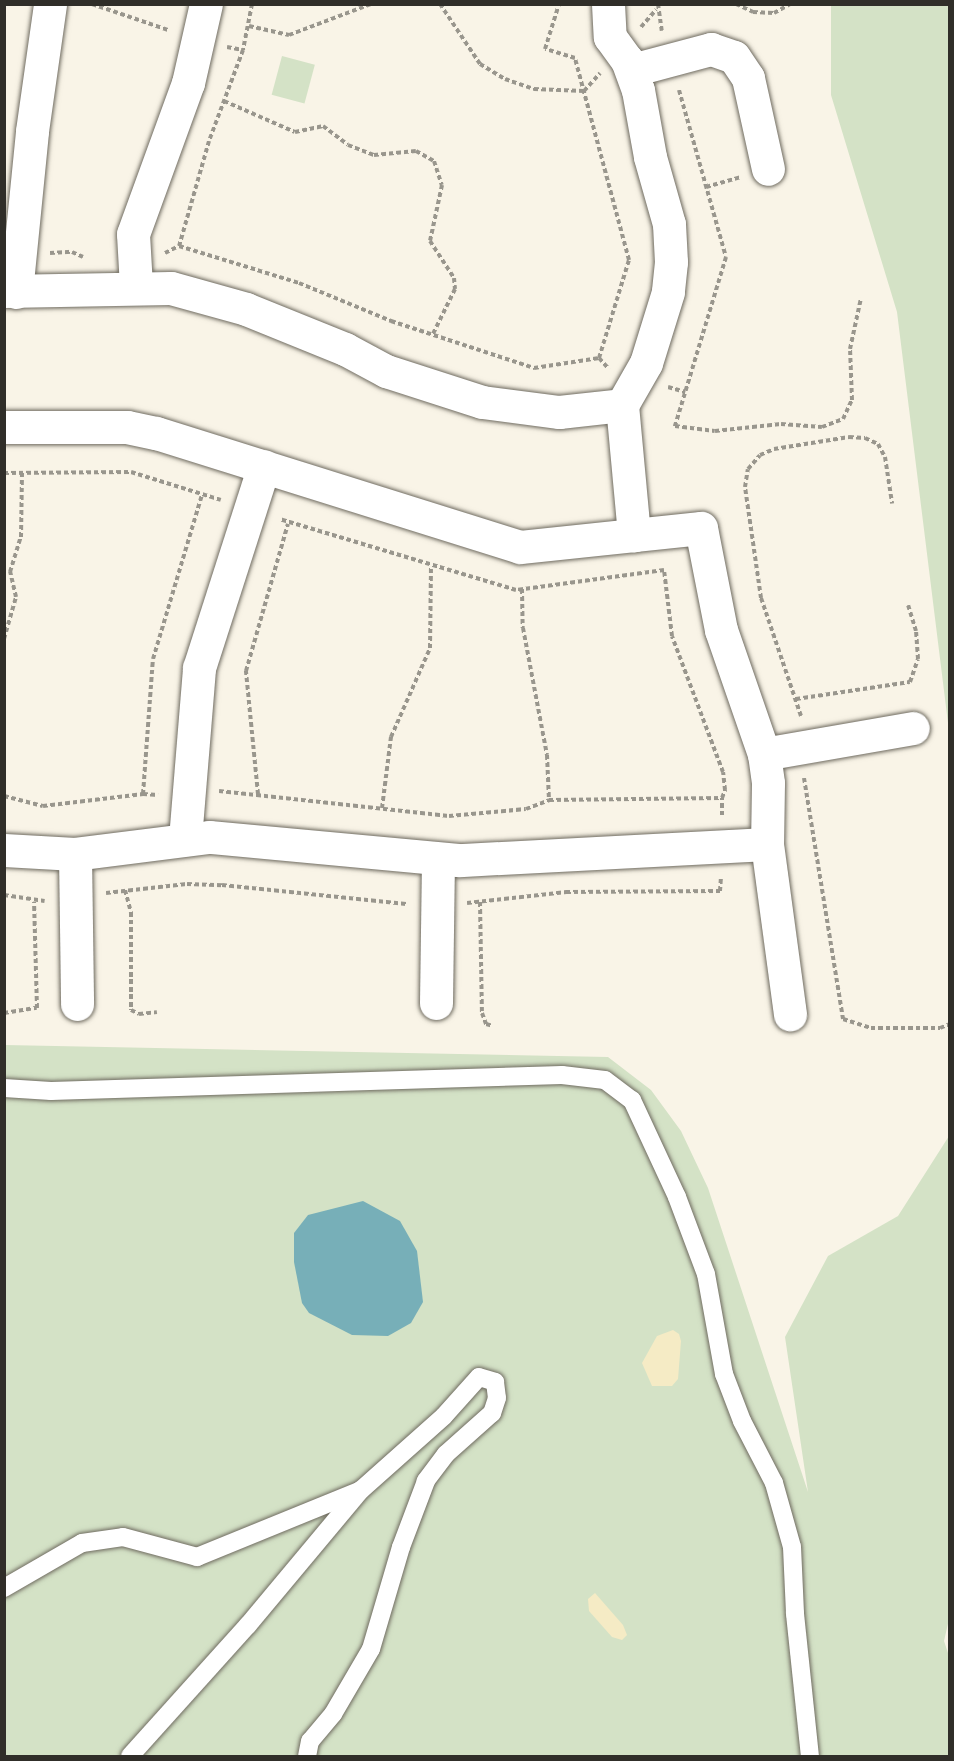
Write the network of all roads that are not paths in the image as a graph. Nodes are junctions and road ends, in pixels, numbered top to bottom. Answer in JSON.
{"nodes":[{"id":1,"x":50,"y":4,"type":"edge"},
{"id":2,"x":206,"y":4,"type":"edge"},
{"id":3,"x":608,"y":4,"type":"edge"},
{"id":4,"x":626,"y":61,"type":"junction"},
{"id":5,"x":768,"y":169,"type":"dead end"},
{"id":6,"x":136,"y":286,"type":"junction"},
{"id":7,"x":10,"y":292,"type":"edge"},
{"id":8,"x":622,"y":405,"type":"junction"},
{"id":9,"x":4,"y":427,"type":"edge"},
{"id":10,"x":264,"y":466,"type":"junction"},
{"id":11,"x":634,"y":535,"type":"junction"},
{"id":12,"x":913,"y":728,"type":"dead end"},
{"id":13,"x":764,"y":754,"type":"junction"},
{"id":14,"x":185,"y":839,"type":"junction"},
{"id":15,"x":767,"y":844,"type":"junction"},
{"id":16,"x":4,"y":850,"type":"edge"},
{"id":17,"x":75,"y":854,"type":"junction"},
{"id":18,"x":438,"y":860,"type":"junction"},
{"id":19,"x":436,"y":1003,"type":"dead end"},
{"id":20,"x":77,"y":1004,"type":"dead end"},
{"id":21,"x":790,"y":1014,"type":"dead end"},
{"id":22,"x":4,"y":1088,"type":"edge"},
{"id":23,"x":361,"y":1490,"type":"junction"},
{"id":24,"x":4,"y":1588,"type":"edge"},
{"id":25,"x":130,"y":1756,"type":"edge"},
{"id":26,"x":307,"y":1756,"type":"edge"},
{"id":27,"x":810,"y":1756,"type":"edge"}],
"edges":[{"from":1,"to":7,"type":"street"},
{"from":2,"to":6,"type":"street"},
{"from":3,"to":4,"type":"street"},
{"from":4,"to":5,"type":"street"},
{"from":4,"to":8,"type":"street"},
{"from":6,"to":7,"type":"street"},
{"from":6,"to":8,"type":"street"},
{"from":8,"to":11,"type":"street"},
{"from":9,"to":10,"type":"street"},
{"from":10,"to":11,"type":"street"},
{"from":10,"to":14,"type":"street"},
{"from":11,"to":13,"type":"street"},
{"from":12,"to":13,"type":"street"},
{"from":13,"to":15,"type":"street"},
{"from":14,"to":17,"type":"street"},
{"from":14,"to":18,"type":"street"},
{"from":15,"to":18,"type":"street"},
{"from":15,"to":21,"type":"street"},
{"from":16,"to":17,"type":"street"},
{"from":17,"to":20,"type":"street"},
{"from":18,"to":19,"type":"street"},
{"from":22,"to":27,"type":"lane"},
{"from":23,"to":24,"type":"lane"},
{"from":23,"to":25,"type":"lane"},
{"from":23,"to":26,"type":"lane"}]}
